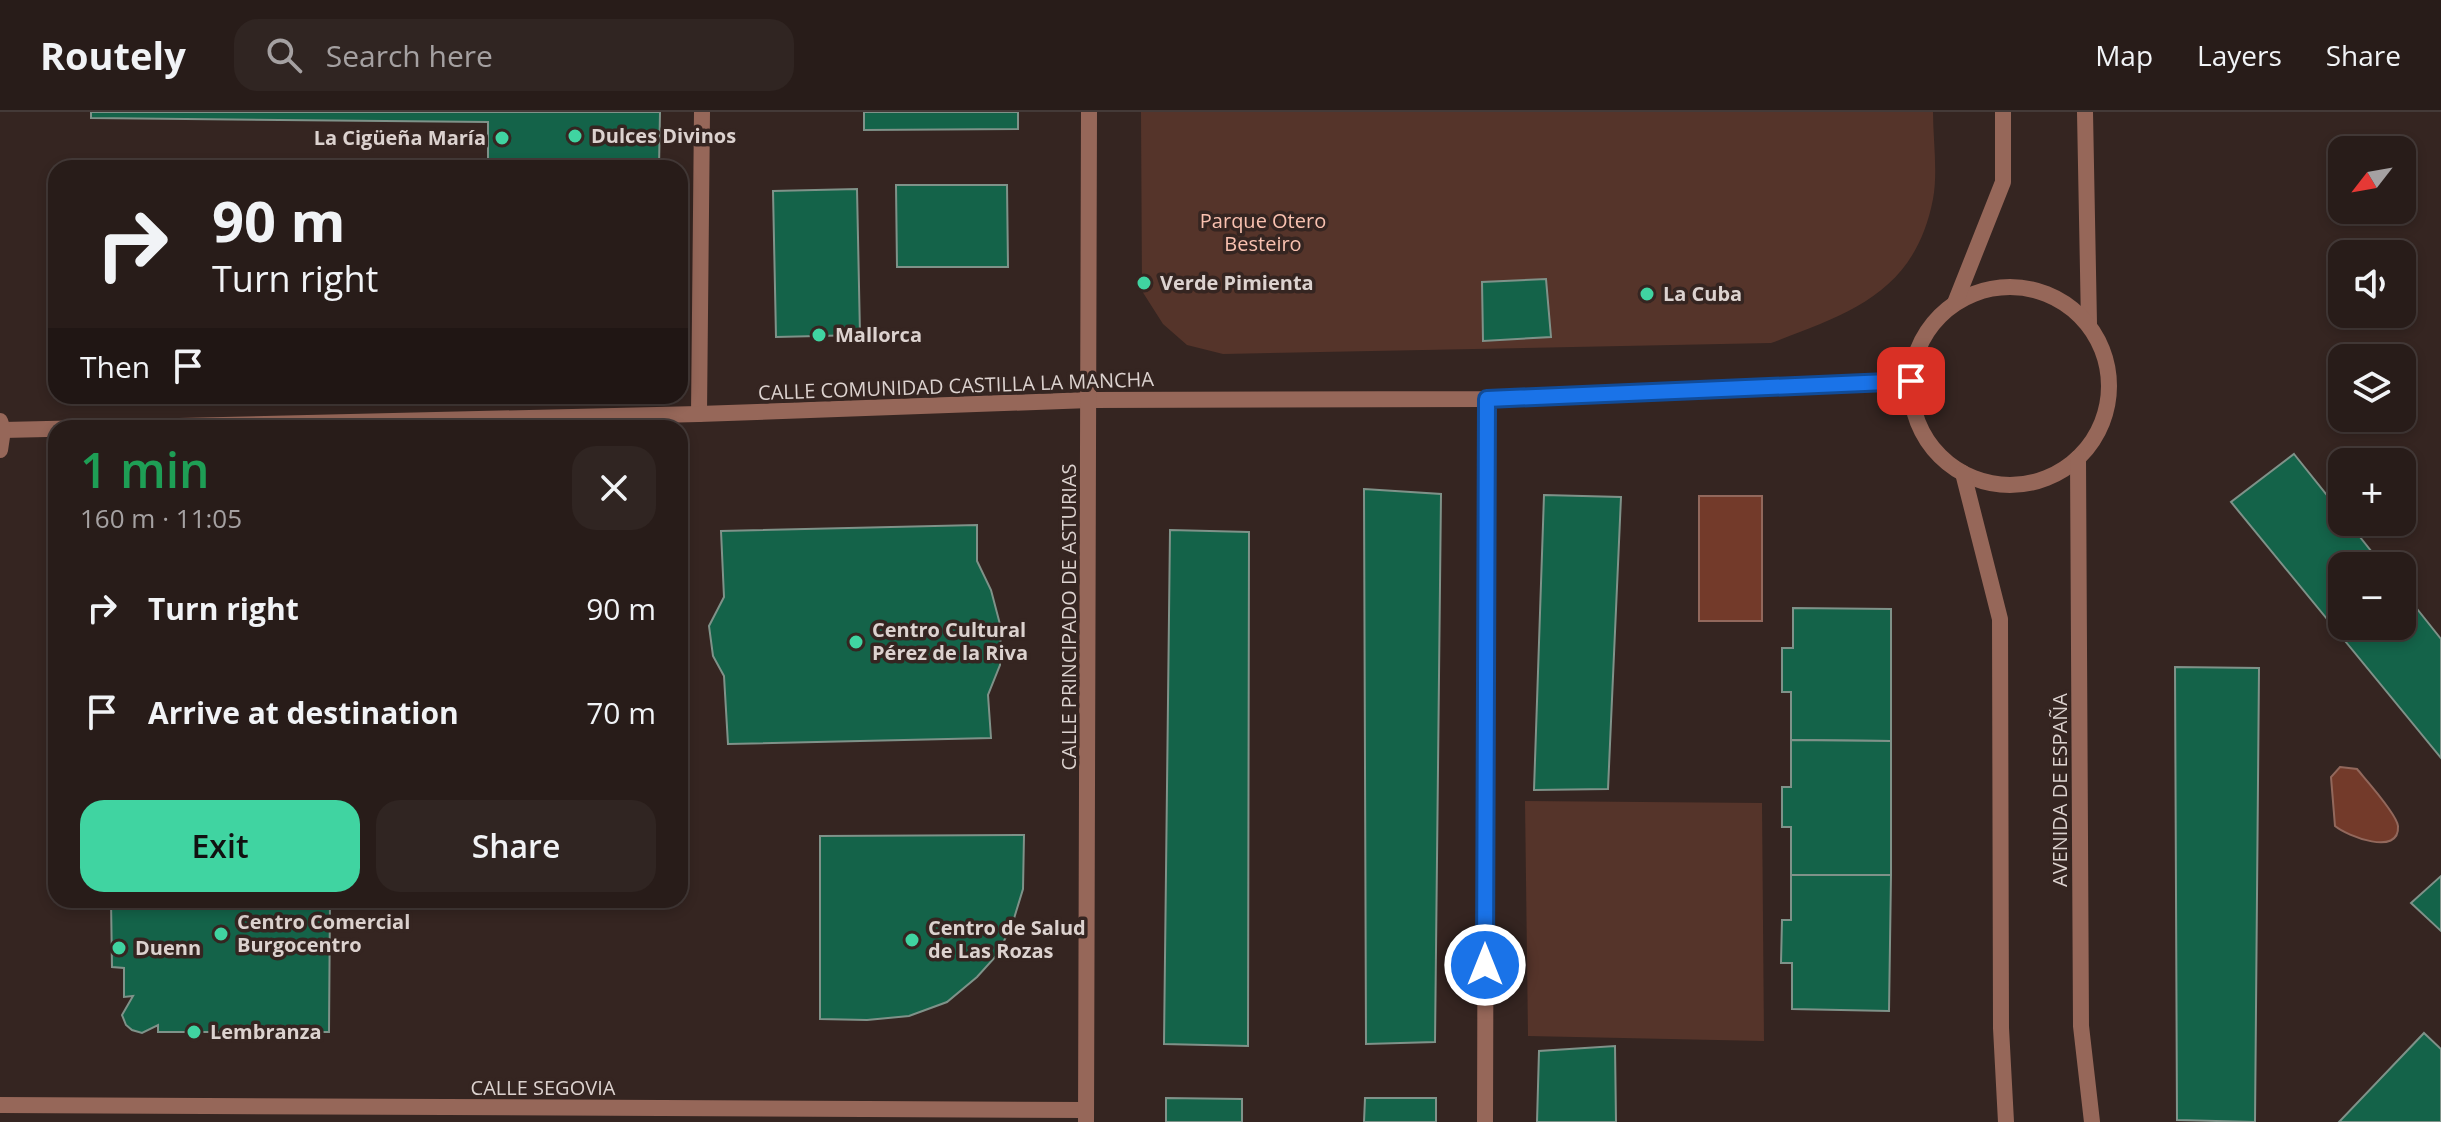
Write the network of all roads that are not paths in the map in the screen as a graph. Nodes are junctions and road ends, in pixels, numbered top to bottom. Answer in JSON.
{"nodes":[{"id":1,"x":702,"y":112,"type":"edge"},
{"id":2,"x":1089,"y":112,"type":"edge"},
{"id":3,"x":2003,"y":112,"type":"edge"},
{"id":4,"x":2085,"y":112,"type":"edge"},
{"id":5,"x":1955,"y":303,"type":"junction"},
{"id":6,"x":2089,"y":324,"type":"junction"},
{"id":7,"x":1911,"y":381,"type":"junction"},
{"id":8,"x":1487,"y":399,"type":"junction"},
{"id":9,"x":1090,"y":400,"type":"junction"},
{"id":10,"x":699,"y":414,"type":"junction"},
{"id":11,"x":350,"y":420,"type":"edge"},
{"id":12,"x":48,"y":425,"type":"edge"},
{"id":13,"x":1,"y":426,"type":"edge"},
{"id":14,"x":0,"y":450,"type":"edge"},
{"id":15,"x":2078,"y":458,"type":"junction"},
{"id":16,"x":1963,"y":473,"type":"junction"},
{"id":17,"x":0,"y":1105,"type":"edge"},
{"id":18,"x":1086,"y":1116,"type":"edge"},
{"id":19,"x":1485,"y":1122,"type":"edge"},
{"id":20,"x":2006,"y":1122,"type":"edge"},
{"id":21,"x":2092,"y":1122,"type":"edge"}],
"edges":[{"from":1,"to":10,"type":"street"},
{"from":2,"to":9,"type":"street","name":"CALLE PRINCIPADO DE ASTURIAS"},
{"from":3,"to":5,"type":"street"},
{"from":4,"to":6,"type":"street"},
{"from":5,"to":6,"type":"street"},
{"from":5,"to":7,"type":"street"},
{"from":6,"to":15,"type":"street"},
{"from":7,"to":8,"type":"street","name":"CALLE COMUNIDAD CASTILLA LA MANCHA"},
{"from":7,"to":16,"type":"street"},
{"from":8,"to":9,"type":"street","name":"CALLE COMUNIDAD CASTILLA LA MANCHA"},
{"from":8,"to":19,"type":"street"},
{"from":9,"to":10,"type":"street","name":"CALLE COMUNIDAD CASTILLA LA MANCHA"},
{"from":9,"to":18,"type":"street","name":"CALLE PRINCIPADO DE ASTURIAS"},
{"from":10,"to":11,"type":"street","name":"CALLE COMUNIDAD CASTILLA LA MANCHA"},
{"from":12,"to":13,"type":"street","name":"CALLE COMUNIDAD CASTILLA LA MANCHA"},
{"from":13,"to":14,"type":"street"},
{"from":15,"to":16,"type":"street"},
{"from":15,"to":21,"type":"street","name":"AVENIDA DE ESPAÑA"},
{"from":16,"to":20,"type":"street"},
{"from":17,"to":18,"type":"street","name":"CALLE SEGOVIA"}]}
